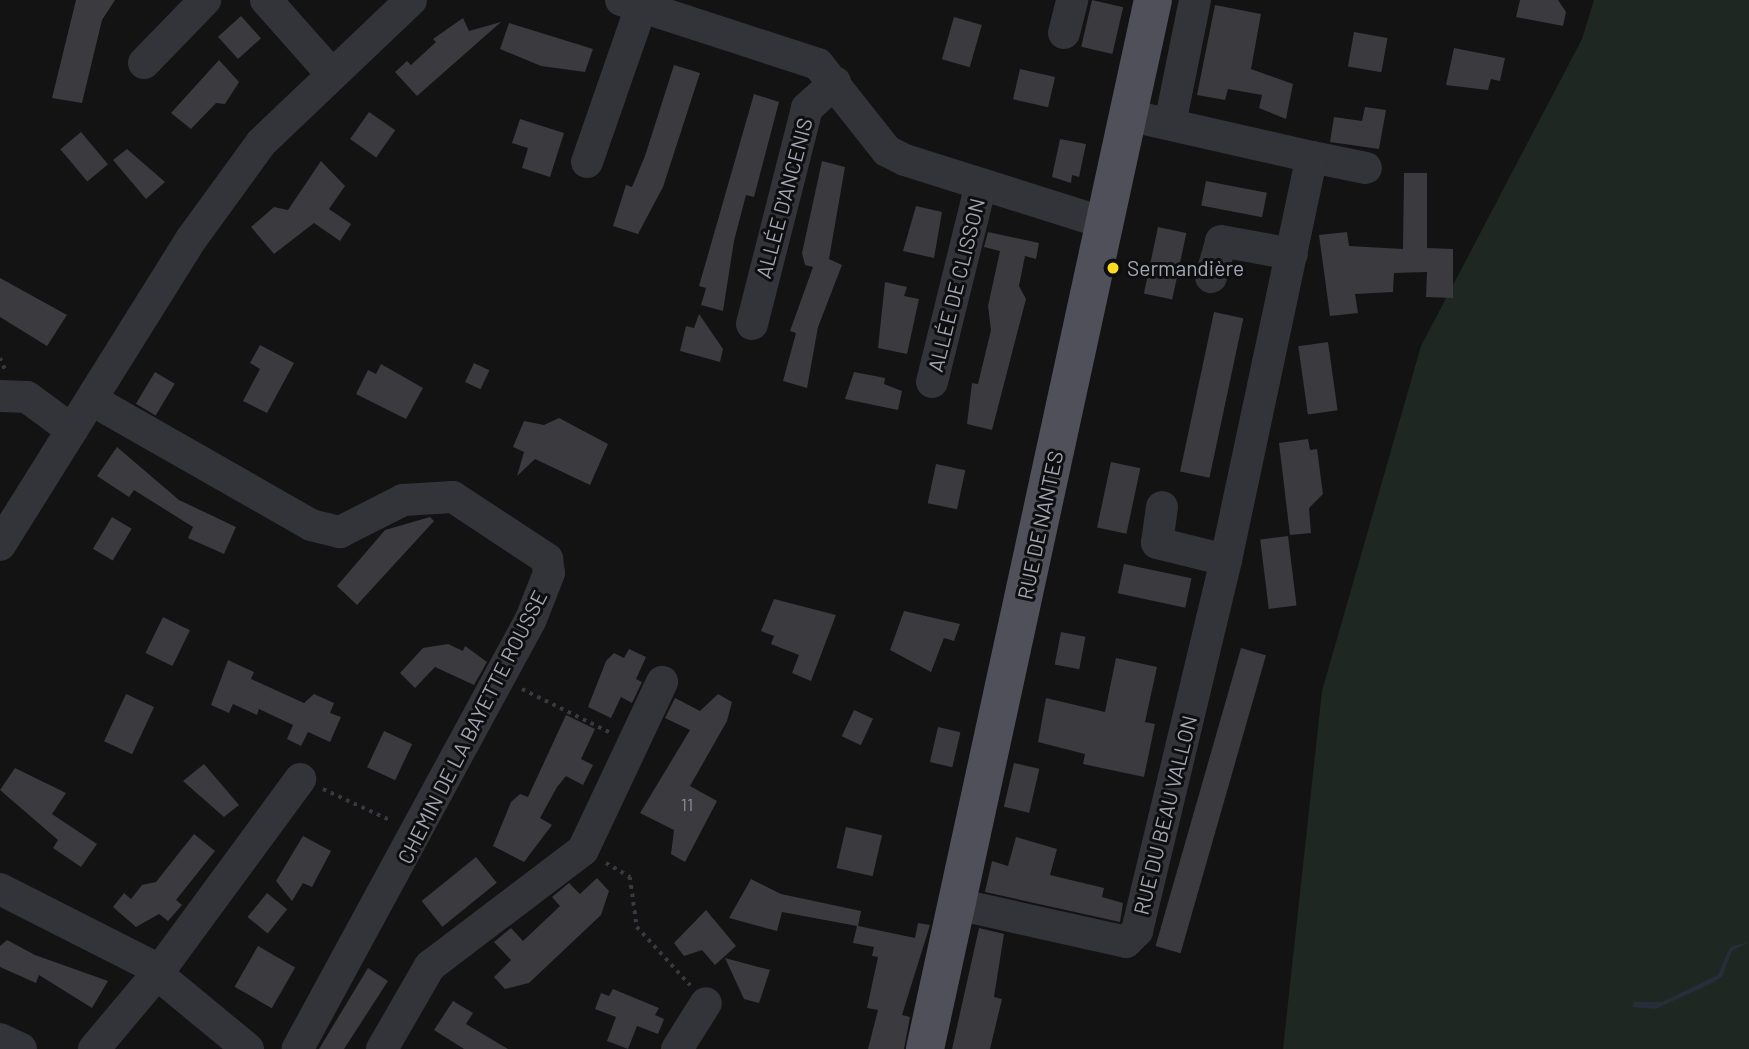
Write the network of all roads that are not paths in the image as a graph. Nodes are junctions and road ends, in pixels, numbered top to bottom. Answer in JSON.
{"nodes":[{"id":1,"x":205,"y":0,"type":"edge"},
{"id":2,"x":266,"y":0,"type":"edge"},
{"id":3,"x":411,"y":0,"type":"edge"},
{"id":4,"x":1072,"y":0,"type":"edge"},
{"id":5,"x":1153,"y":0,"type":"edge"},
{"id":6,"x":1195,"y":0,"type":"edge"},
{"id":7,"x":631,"y":4,"type":"edge"},
{"id":8,"x":1064,"y":33,"type":"dead end"},
{"id":9,"x":144,"y":63,"type":"dead end"},
{"id":10,"x":330,"y":72,"type":"junction"},
{"id":11,"x":835,"y":83,"type":"junction"},
{"id":12,"x":1127,"y":115,"type":"junction"},
{"id":13,"x":1170,"y":124,"type":"junction"},
{"id":14,"x":1312,"y":157,"type":"junction"},
{"id":15,"x":587,"y":162,"type":"dead end"},
{"id":16,"x":1366,"y":168,"type":"dead end"},
{"id":17,"x":980,"y":188,"type":"junction"},
{"id":18,"x":1102,"y":222,"type":"junction"},
{"id":19,"x":1292,"y":254,"type":"junction"},
{"id":20,"x":1211,"y":277,"type":"dead end"},
{"id":21,"x":751,"y":324,"type":"dead end"},
{"id":22,"x":932,"y":382,"type":"dead end"},
{"id":23,"x":0,"y":396,"type":"edge"},
{"id":24,"x":92,"y":400,"type":"junction"},
{"id":25,"x":72,"y":430,"type":"junction"},
{"id":26,"x":1162,"y":506,"type":"dead end"},
{"id":27,"x":0,"y":545,"type":"edge"},
{"id":28,"x":1226,"y":560,"type":"junction"},
{"id":29,"x":662,"y":682,"type":"dead end"},
{"id":30,"x":300,"y":779,"type":"road end"},
{"id":31,"x":0,"y":889,"type":"edge"},
{"id":32,"x":961,"y":905,"type":"junction"},
{"id":33,"x":159,"y":972,"type":"junction"},
{"id":34,"x":706,"y":1003,"type":"road end"},
{"id":35,"x":0,"y":1039,"type":"edge"},
{"id":36,"x":396,"y":1044,"type":"edge"},
{"id":37,"x":21,"y":1049,"type":"edge"},
{"id":38,"x":94,"y":1049,"type":"edge"},
{"id":39,"x":248,"y":1049,"type":"edge"},
{"id":40,"x":298,"y":1049,"type":"edge"},
{"id":41,"x":677,"y":1049,"type":"edge"},
{"id":42,"x":925,"y":1049,"type":"edge"}],
"edges":[{"from":1,"to":9,"type":"street"},
{"from":2,"to":10,"type":"street"},
{"from":3,"to":10,"type":"street"},
{"from":4,"to":8,"type":"street"},
{"from":5,"to":12,"type":"main road","name":"RUE DE NANTES"},
{"from":6,"to":13,"type":"street"},
{"from":7,"to":11,"type":"street"},
{"from":7,"to":15,"type":"street"},
{"from":10,"to":24,"type":"street"},
{"from":11,"to":17,"type":"street"},
{"from":11,"to":21,"type":"street","name":"ALLÉE D'ANCENIS"},
{"from":12,"to":13,"type":"street"},
{"from":12,"to":18,"type":"main road","name":"RUE DE NANTES"},
{"from":13,"to":14,"type":"street"},
{"from":14,"to":16,"type":"street"},
{"from":14,"to":19,"type":"street","name":"RUE DU BEAU VALLON"},
{"from":17,"to":18,"type":"street"},
{"from":17,"to":22,"type":"street","name":"ALLÉE DE CLISSON"},
{"from":18,"to":32,"type":"main road","name":"RUE DE NANTES"},
{"from":19,"to":20,"type":"street"},
{"from":19,"to":28,"type":"street","name":"RUE DU BEAU VALLON"},
{"from":23,"to":25,"type":"street"},
{"from":24,"to":25,"type":"street"},
{"from":24,"to":40,"type":"street","name":"CHEMIN DE LA BAYETTE ROUSSE"},
{"from":25,"to":27,"type":"street"},
{"from":26,"to":28,"type":"street"},
{"from":28,"to":32,"type":"street","name":"RUE DU BEAU VALLON"},
{"from":29,"to":36,"type":"street"},
{"from":30,"to":33,"type":"street"},
{"from":31,"to":33,"type":"street"},
{"from":32,"to":42,"type":"main road","name":"RUE DE NANTES"},
{"from":33,"to":38,"type":"street"},
{"from":33,"to":39,"type":"street"},
{"from":34,"to":41,"type":"street"},
{"from":35,"to":37,"type":"street"}]}
